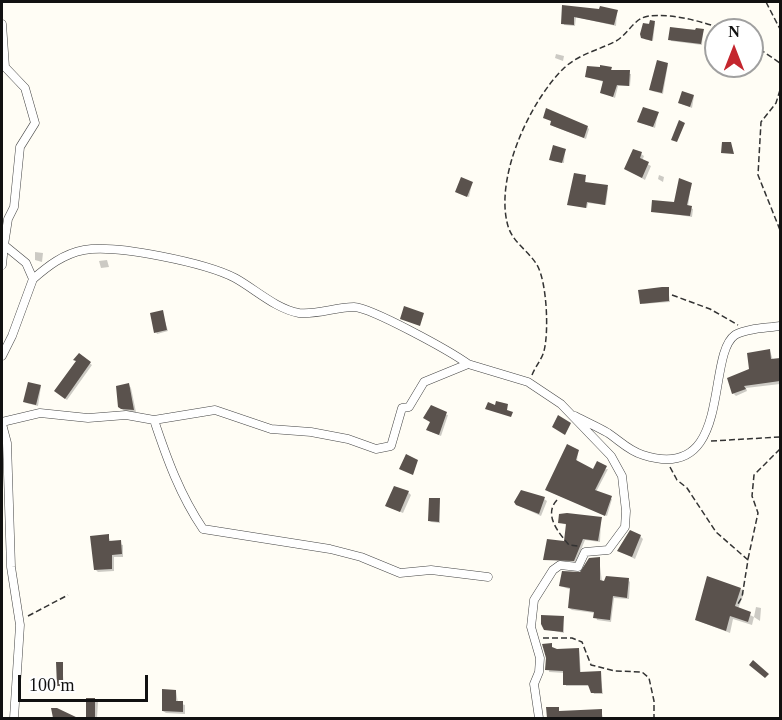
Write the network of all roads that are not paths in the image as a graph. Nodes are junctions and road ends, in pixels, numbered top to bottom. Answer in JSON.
{"nodes":[{"id":1,"x":2,"y":24,"type":"edge"},
{"id":2,"x":4,"y":245,"type":"junction"},
{"id":3,"x":2,"y":265,"type":"edge"},
{"id":4,"x":33,"y":279,"type":"junction"},
{"id":5,"x":780,"y":326,"type":"edge"},
{"id":6,"x":2,"y":356,"type":"edge"},
{"id":7,"x":468,"y":364,"type":"junction"},
{"id":8,"x":574,"y":416,"type":"junction"},
{"id":9,"x":154,"y":420,"type":"junction"},
{"id":10,"x":2,"y":423,"type":"edge"},
{"id":11,"x":488,"y":577,"type":"dead end"},
{"id":12,"x":14,"y":718,"type":"edge"},
{"id":13,"x":539,"y":718,"type":"edge"}],
"edges":[{"from":1,"to":2,"type":"street"},
{"from":2,"to":3,"type":"street"},
{"from":2,"to":4,"type":"street"},
{"from":4,"to":6,"type":"street"},
{"from":4,"to":7,"type":"street"},
{"from":5,"to":8,"type":"street"},
{"from":7,"to":8,"type":"street"},
{"from":7,"to":9,"type":"street"},
{"from":8,"to":13,"type":"street"},
{"from":9,"to":10,"type":"street"},
{"from":9,"to":11,"type":"street"},
{"from":10,"to":12,"type":"street"}]}
